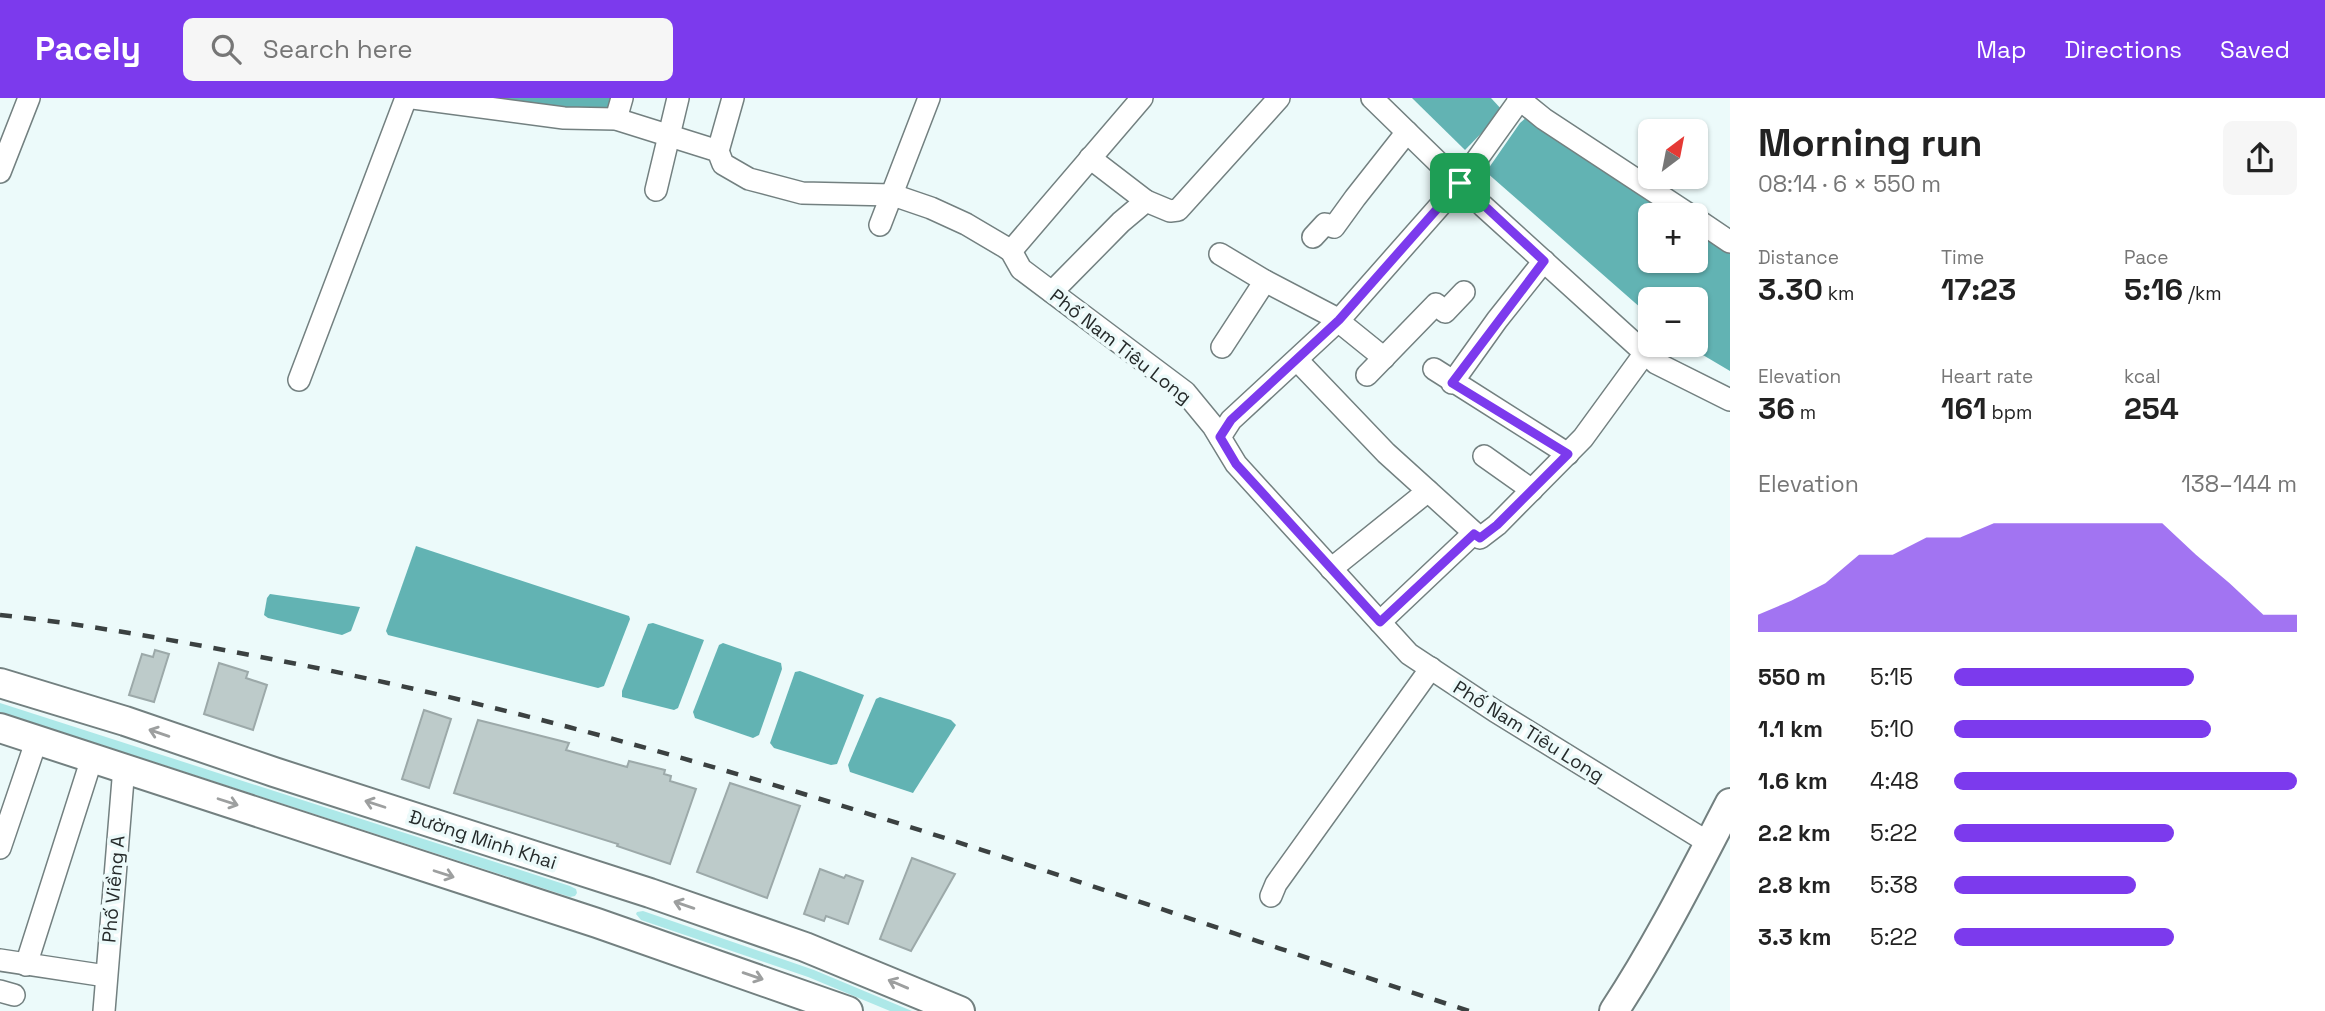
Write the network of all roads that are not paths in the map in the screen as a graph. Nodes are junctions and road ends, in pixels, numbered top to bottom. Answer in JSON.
{"nodes":[{"id":1,"x":29,"y":98,"type":"edge"},
{"id":2,"x":406,"y":98,"type":"edge"},
{"id":3,"x":413,"y":98,"type":"edge"},
{"id":4,"x":622,"y":98,"type":"edge"},
{"id":5,"x":678,"y":98,"type":"edge"},
{"id":6,"x":733,"y":98,"type":"edge"},
{"id":7,"x":929,"y":98,"type":"edge"},
{"id":8,"x":1142,"y":98,"type":"edge"},
{"id":9,"x":1372,"y":98,"type":"edge"},
{"id":10,"x":1520,"y":99,"type":"edge"},
{"id":11,"x":1269,"y":102,"type":"edge"},
{"id":12,"x":566,"y":110,"type":"edge"},
{"id":13,"x":616,"y":118,"type":"junction"},
{"id":14,"x":1407,"y":132,"type":"junction"},
{"id":15,"x":669,"y":135,"type":"junction"},
{"id":16,"x":718,"y":151,"type":"junction"},
{"id":17,"x":1090,"y":158,"type":"junction"},
{"id":18,"x":0,"y":172,"type":"edge"},
{"id":19,"x":1460,"y":183,"type":"junction"},
{"id":20,"x":656,"y":190,"type":"dead end"},
{"id":21,"x":893,"y":195,"type":"junction"},
{"id":22,"x":1146,"y":201,"type":"junction"},
{"id":23,"x":1672,"y":203,"type":"edge"},
{"id":24,"x":880,"y":225,"type":"dead end"},
{"id":25,"x":1708,"y":227,"type":"edge"},
{"id":26,"x":1313,"y":237,"type":"dead end"},
{"id":27,"x":1730,"y":242,"type":"edge"},
{"id":28,"x":1011,"y":251,"type":"junction"},
{"id":29,"x":1220,"y":254,"type":"dead end"},
{"id":30,"x":1544,"y":261,"type":"junction"},
{"id":31,"x":1265,"y":281,"type":"junction"},
{"id":32,"x":1052,"y":292,"type":"junction"},
{"id":33,"x":1464,"y":292,"type":"dead end"},
{"id":34,"x":1339,"y":320,"type":"junction"},
{"id":35,"x":1222,"y":347,"type":"dead end"},
{"id":36,"x":1638,"y":347,"type":"edge"},
{"id":37,"x":1642,"y":357,"type":"edge"},
{"id":38,"x":1649,"y":357,"type":"edge"},
{"id":39,"x":1384,"y":358,"type":"junction"},
{"id":40,"x":1297,"y":360,"type":"junction"},
{"id":41,"x":1434,"y":369,"type":"dead end"},
{"id":42,"x":1367,"y":375,"type":"dead end"},
{"id":43,"x":299,"y":380,"type":"dead end"},
{"id":44,"x":1452,"y":383,"type":"junction"},
{"id":45,"x":1730,"y":400,"type":"edge"},
{"id":46,"x":1220,"y":437,"type":"junction"},
{"id":47,"x":1568,"y":454,"type":"junction"},
{"id":48,"x":1484,"y":456,"type":"dead end"},
{"id":49,"x":1532,"y":490,"type":"junction"},
{"id":50,"x":1427,"y":492,"type":"junction"},
{"id":51,"x":1474,"y":534,"type":"junction"},
{"id":52,"x":1331,"y":569,"type":"junction"},
{"id":53,"x":1380,"y":622,"type":"junction"},
{"id":54,"x":1431,"y":668,"type":"junction"},
{"id":55,"x":0,"y":683,"type":"edge"},
{"id":56,"x":0,"y":728,"type":"edge"},
{"id":57,"x":37,"y":739,"type":"junction"},
{"id":58,"x":92,"y":758,"type":"junction"},
{"id":59,"x":124,"y":768,"type":"junction"},
{"id":60,"x":1730,"y":803,"type":"edge"},
{"id":61,"x":1709,"y":843,"type":"junction"},
{"id":62,"x":0,"y":848,"type":"edge"},
{"id":63,"x":610,"y":881,"type":"junction"},
{"id":64,"x":1271,"y":896,"type":"dead end"},
{"id":65,"x":597,"y":923,"type":"junction"},
{"id":66,"x":0,"y":960,"type":"edge"},
{"id":67,"x":26,"y":965,"type":"junction"},
{"id":68,"x":106,"y":976,"type":"junction"},
{"id":69,"x":832,"y":1008,"type":"edge"},
{"id":70,"x":104,"y":1011,"type":"edge"},
{"id":71,"x":960,"y":1011,"type":"edge"},
{"id":72,"x":1614,"y":1011,"type":"edge"}],
"edges":[{"from":1,"to":18,"type":"street"},
{"from":2,"to":43,"type":"street"},
{"from":3,"to":12,"type":"street","name":"Phố Nam Tiêu Long"},
{"from":4,"to":13,"type":"street"},
{"from":5,"to":15,"type":"street"},
{"from":6,"to":16,"type":"street"},
{"from":7,"to":21,"type":"street"},
{"from":8,"to":17,"type":"street"},
{"from":9,"to":14,"type":"street"},
{"from":10,"to":19,"type":"street"},
{"from":10,"to":23,"type":"street"},
{"from":11,"to":22,"type":"street"},
{"from":12,"to":13,"type":"street","name":"Phố Nam Tiêu Long"},
{"from":13,"to":15,"type":"street","name":"Phố Nam Tiêu Long"},
{"from":14,"to":19,"type":"street"},
{"from":14,"to":26,"type":"street"},
{"from":15,"to":16,"type":"street","name":"Phố Nam Tiêu Long"},
{"from":15,"to":20,"type":"street"},
{"from":16,"to":21,"type":"street","name":"Phố Nam Tiêu Long"},
{"from":17,"to":22,"type":"street"},
{"from":17,"to":28,"type":"street"},
{"from":19,"to":30,"type":"street"},
{"from":19,"to":34,"type":"street"},
{"from":21,"to":24,"type":"street"},
{"from":21,"to":28,"type":"street","name":"Phố Nam Tiêu Long"},
{"from":22,"to":32,"type":"street"},
{"from":25,"to":27,"type":"street"},
{"from":28,"to":32,"type":"street","name":"Phố Nam Tiêu Long"},
{"from":29,"to":31,"type":"street"},
{"from":30,"to":36,"type":"street"},
{"from":30,"to":44,"type":"street"},
{"from":31,"to":34,"type":"street"},
{"from":31,"to":35,"type":"street"},
{"from":32,"to":46,"type":"street","name":"Phố Nam Tiêu Long"},
{"from":33,"to":39,"type":"street"},
{"from":34,"to":39,"type":"street"},
{"from":34,"to":40,"type":"street"},
{"from":37,"to":47,"type":"street"},
{"from":38,"to":45,"type":"street"},
{"from":39,"to":42,"type":"street"},
{"from":40,"to":46,"type":"street"},
{"from":40,"to":50,"type":"street"},
{"from":41,"to":44,"type":"street"},
{"from":44,"to":47,"type":"street"},
{"from":46,"to":52,"type":"street","name":"Phố Nam Tiêu Long"},
{"from":47,"to":49,"type":"street"},
{"from":48,"to":49,"type":"street"},
{"from":49,"to":51,"type":"street"},
{"from":50,"to":51,"type":"street"},
{"from":50,"to":52,"type":"street"},
{"from":51,"to":53,"type":"street"},
{"from":52,"to":53,"type":"street","name":"Phố Nam Tiêu Long"},
{"from":53,"to":54,"type":"street","name":"Phố Nam Tiêu Long"},
{"from":54,"to":61,"type":"street","name":"Phố Nam Tiêu Long"},
{"from":54,"to":64,"type":"street"},
{"from":63,"to":55,"type":"main road","name":"Đường Minh Khai","one_way":true},
{"from":56,"to":57,"type":"main road"},
{"from":57,"to":58,"type":"main road"},
{"from":57,"to":62,"type":"street"},
{"from":58,"to":59,"type":"main road"},
{"from":58,"to":67,"type":"street"},
{"from":59,"to":65,"type":"main road","one_way":true},
{"from":59,"to":68,"type":"street","name":"Phố Viềng A"},
{"from":60,"to":61,"type":"main road"},
{"from":61,"to":72,"type":"main road"},
{"from":63,"to":65,"type":"main road"},
{"from":71,"to":63,"type":"main road","name":"Đường Minh Khai","one_way":true},
{"from":65,"to":69,"type":"main road","one_way":true},
{"from":66,"to":67,"type":"street"},
{"from":67,"to":68,"type":"street"},
{"from":68,"to":70,"type":"street","name":"Phố Viềng A"}]}
